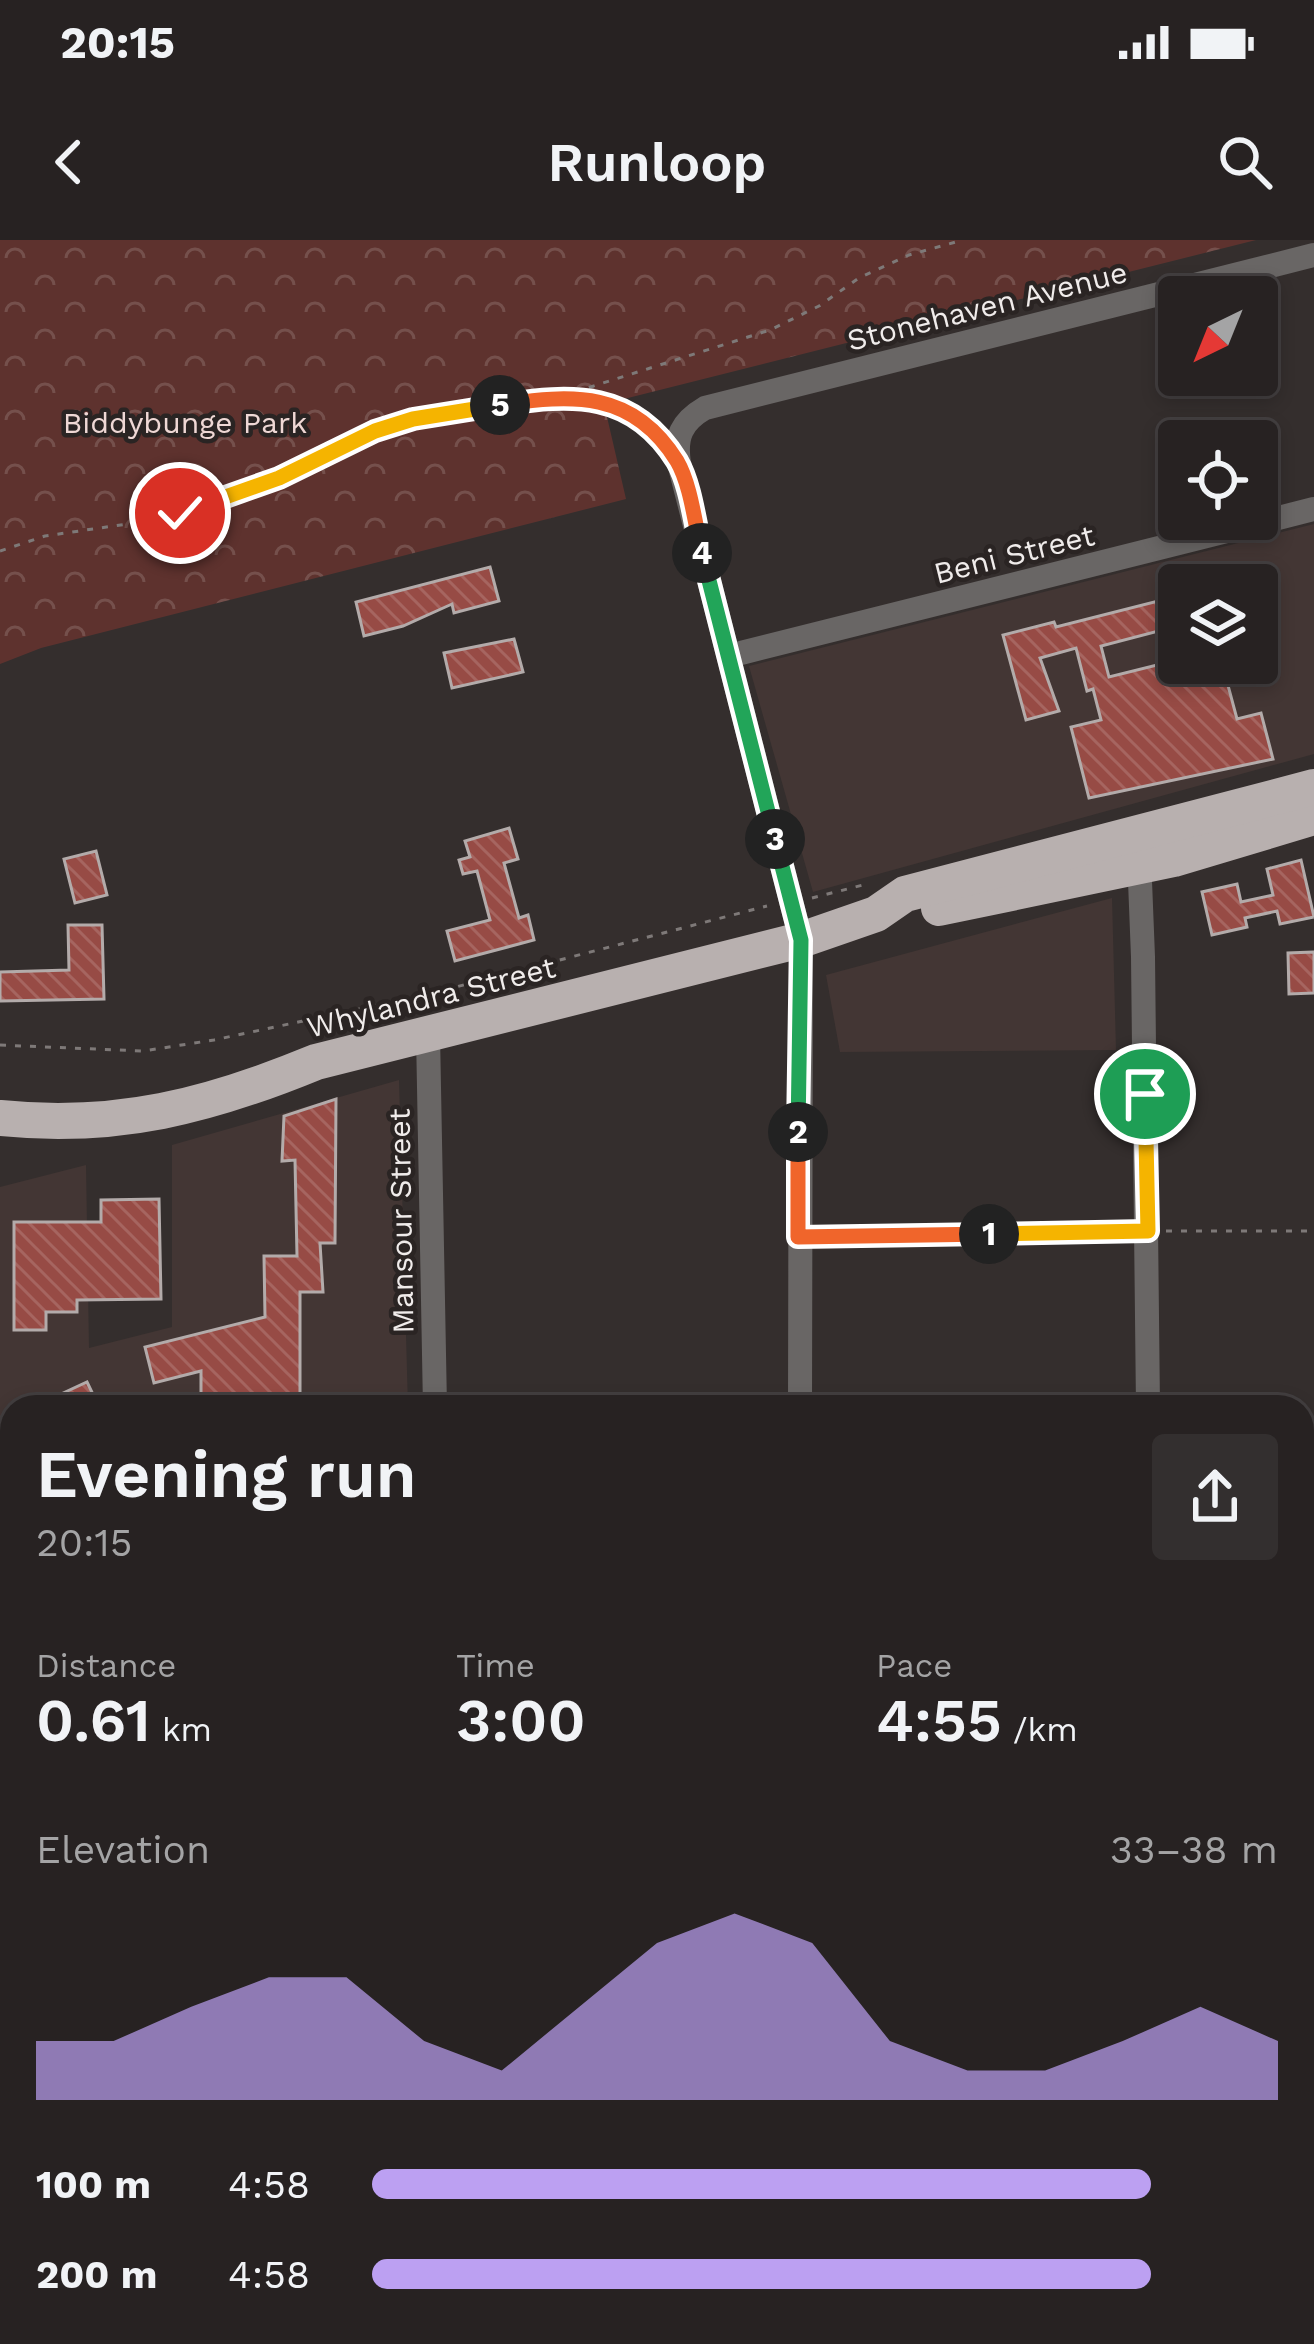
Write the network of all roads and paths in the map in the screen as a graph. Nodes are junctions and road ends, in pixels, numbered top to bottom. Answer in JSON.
{"nodes":[{"id":1,"x":963,"y":240,"type":"edge"},
{"id":2,"x":1314,"y":255,"type":"edge"},
{"id":3,"x":562,"y":396,"type":"junction"},
{"id":4,"x":679,"y":463,"type":"junction"},
{"id":5,"x":1314,"y":509,"type":"edge"},
{"id":6,"x":0,"y":551,"type":"edge"},
{"id":7,"x":729,"y":656,"type":"junction"},
{"id":8,"x":1314,"y":787,"type":"edge"},
{"id":9,"x":1314,"y":818,"type":"edge"},
{"id":10,"x":1096,"y":845,"type":"junction"},
{"id":11,"x":1137,"y":868,"type":"junction"},
{"id":12,"x":881,"y":897,"type":"junction"},
{"id":13,"x":791,"y":901,"type":"junction"},
{"id":14,"x":801,"y":940,"type":"junction"},
{"id":15,"x":428,"y":1034,"type":"junction"},
{"id":16,"x":0,"y":1045,"type":"edge"},
{"id":17,"x":0,"y":1118,"type":"edge"},
{"id":18,"x":1148,"y":1231,"type":"junction"},
{"id":19,"x":1314,"y":1231,"type":"edge"},
{"id":20,"x":798,"y":1237,"type":"junction"},
{"id":21,"x":435,"y":1395,"type":"edge"},
{"id":22,"x":800,"y":1395,"type":"edge"},
{"id":23,"x":1148,"y":1395,"type":"edge"}],
"edges":[{"from":1,"to":3,"type":"path"},
{"from":2,"to":4,"type":"street","name":"Stonehaven Avenue"},
{"from":3,"to":4,"type":"path"},
{"from":3,"to":6,"type":"path"},
{"from":4,"to":7,"type":"street"},
{"from":5,"to":7,"type":"street","name":"Beni Street"},
{"from":7,"to":13,"type":"street"},
{"from":8,"to":10,"type":"highway","name":"Whylandra Street"},
{"from":9,"to":11,"type":"highway","name":"Whylandra Street"},
{"from":10,"to":11,"type":"street"},
{"from":10,"to":12,"type":"highway","name":"Whylandra Street"},
{"from":11,"to":12,"type":"highway","name":"Whylandra Street"},
{"from":11,"to":18,"type":"street"},
{"from":12,"to":13,"type":"path"},
{"from":12,"to":14,"type":"highway","name":"Whylandra Street"},
{"from":13,"to":14,"type":"street"},
{"from":13,"to":16,"type":"path"},
{"from":14,"to":15,"type":"highway","name":"Whylandra Street"},
{"from":14,"to":20,"type":"street"},
{"from":15,"to":17,"type":"highway","name":"Whylandra Street"},
{"from":15,"to":21,"type":"street","name":"Mansour Street"},
{"from":18,"to":19,"type":"path"},
{"from":18,"to":20,"type":"path"},
{"from":18,"to":23,"type":"street"},
{"from":20,"to":22,"type":"street"}]}
